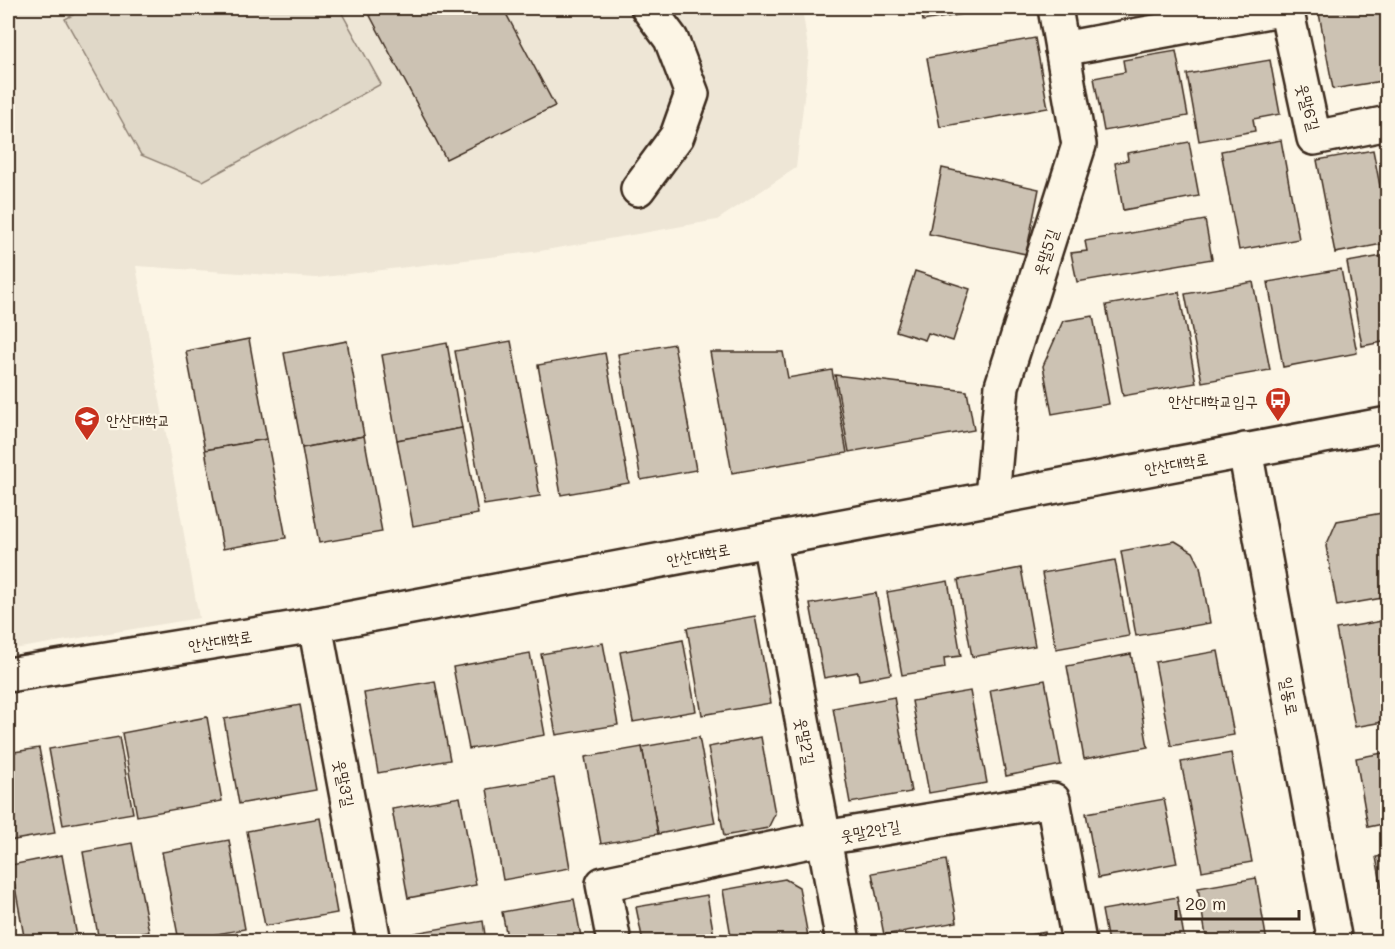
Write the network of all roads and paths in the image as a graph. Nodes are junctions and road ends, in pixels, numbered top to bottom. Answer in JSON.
{"nodes":[{"id":1,"x":648,"y":8,"type":"edge"},
{"id":2,"x":1055,"y":8,"type":"edge"},
{"id":3,"x":1286,"y":8,"type":"edge"},
{"id":4,"x":1062,"y":49,"type":"junction"},
{"id":5,"x":1388,"y":123,"type":"edge"},
{"id":6,"x":638,"y":189,"type":"dead end"},
{"id":7,"x":1388,"y":424,"type":"edge"},
{"id":8,"x":1245,"y":450,"type":"junction"},
{"id":9,"x":992,"y":497,"type":"junction"},
{"id":10,"x":769,"y":540,"type":"junction"},
{"id":11,"x":315,"y":625,"type":"junction"},
{"id":12,"x":8,"y":675,"type":"edge"},
{"id":13,"x":824,"y":838,"type":"junction"},
{"id":14,"x":374,"y":942,"type":"edge"},
{"id":15,"x":614,"y":942,"type":"edge"},
{"id":16,"x":843,"y":942,"type":"edge"},
{"id":17,"x":1079,"y":942,"type":"edge"},
{"id":18,"x":1335,"y":942,"type":"edge"}],
"edges":[{"from":1,"to":6,"type":"street"},
{"from":2,"to":4,"type":"street","name":"웃말5길"},
{"from":3,"to":4,"type":"street"},
{"from":3,"to":5,"type":"street","name":"웃말6길"},
{"from":4,"to":9,"type":"street","name":"웃말5길"},
{"from":7,"to":8,"type":"street","name":"안산대학로"},
{"from":8,"to":9,"type":"street","name":"안산대학로"},
{"from":8,"to":18,"type":"street","name":"일동로"},
{"from":9,"to":10,"type":"street","name":"안산대학로"},
{"from":10,"to":11,"type":"street","name":"안산대학로"},
{"from":10,"to":13,"type":"street","name":"웃말2길"},
{"from":11,"to":12,"type":"street","name":"안산대학로"},
{"from":11,"to":14,"type":"street","name":"웃말3길"},
{"from":13,"to":15,"type":"street","name":"웃말2안길"},
{"from":13,"to":16,"type":"street","name":"웃말2길"},
{"from":13,"to":17,"type":"street","name":"웃말2안길"}]}
